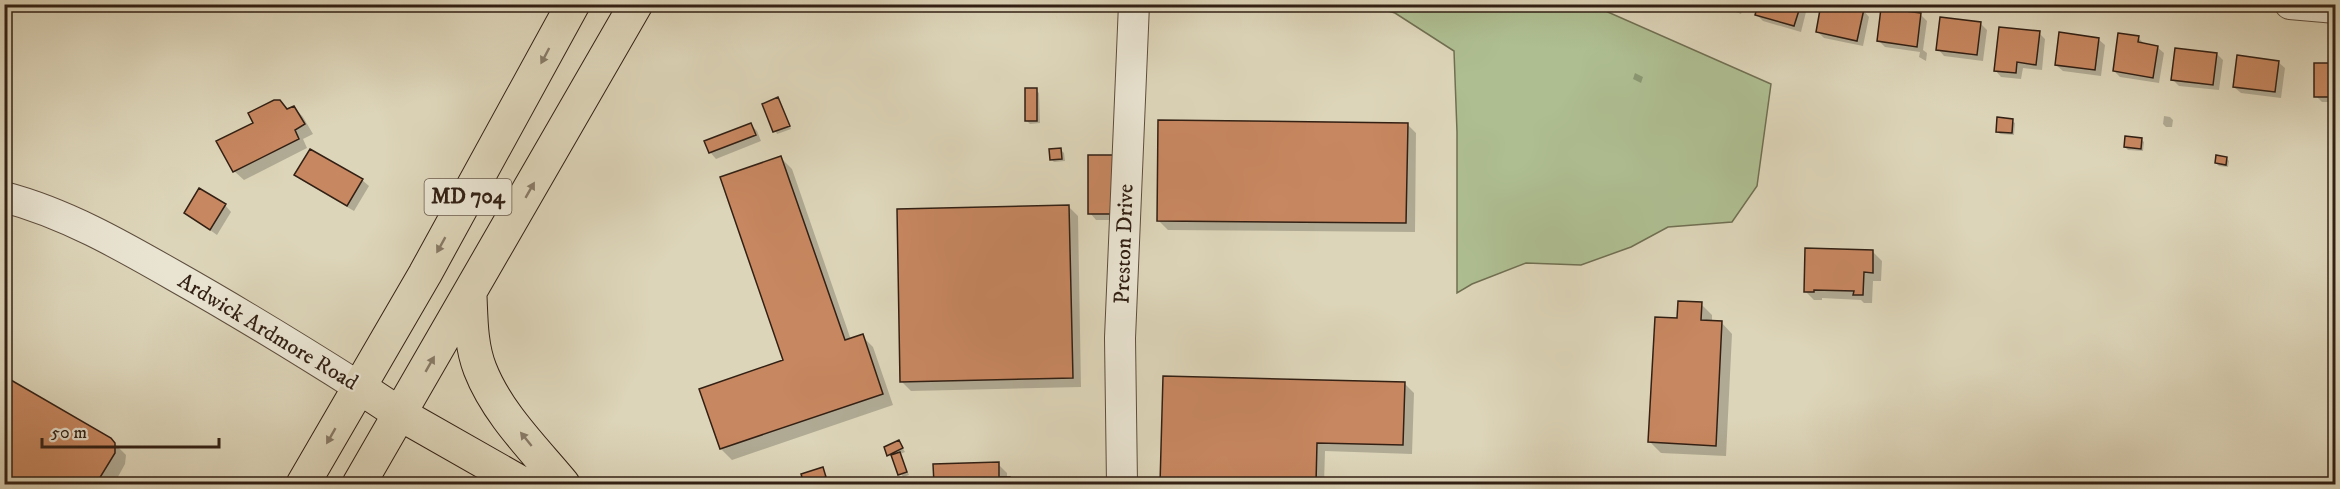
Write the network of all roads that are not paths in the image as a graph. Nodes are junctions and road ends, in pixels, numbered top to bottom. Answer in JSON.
{"nodes":[{"id":1,"x":573,"y":4,"type":"edge"},
{"id":2,"x":636,"y":4,"type":"edge"},
{"id":3,"x":1134,"y":4,"type":"edge"},
{"id":4,"x":2290,"y":4,"type":"edge"},
{"id":5,"x":2336,"y":8,"type":"edge"},
{"id":6,"x":4,"y":197,"type":"edge"},
{"id":7,"x":470,"y":296,"type":"junction"},
{"id":8,"x":359,"y":387,"type":"junction"},
{"id":9,"x":400,"y":414,"type":"junction"},
{"id":10,"x":303,"y":484,"type":"edge"},
{"id":11,"x":359,"y":484,"type":"edge"},
{"id":12,"x":523,"y":484,"type":"edge"},
{"id":13,"x":563,"y":484,"type":"edge"},
{"id":14,"x":1122,"y":484,"type":"edge"}],
"edges":[{"from":1,"to":8,"type":"main road","number":"MD 704","one_way":true},
{"from":7,"to":2,"type":"main road","number":"MD 704","one_way":true},
{"from":3,"to":14,"type":"street","name":"Preston Drive"},
{"from":4,"to":5,"type":"street"},
{"from":6,"to":8,"type":"street","name":"Ardwick Ardmore Road"},
{"from":9,"to":7,"type":"main road","number":"MD 704","one_way":true},
{"from":13,"to":7,"type":"main road","one_way":true},
{"from":8,"to":9,"type":"main road","name":"Ardwick Ardmore Road"},
{"from":8,"to":10,"type":"main road","number":"MD 704","one_way":true},
{"from":9,"to":11,"type":"main road","number":"MD 704"},
{"from":9,"to":12,"type":"main road","name":"Ardwick Ardmore Road"}]}
